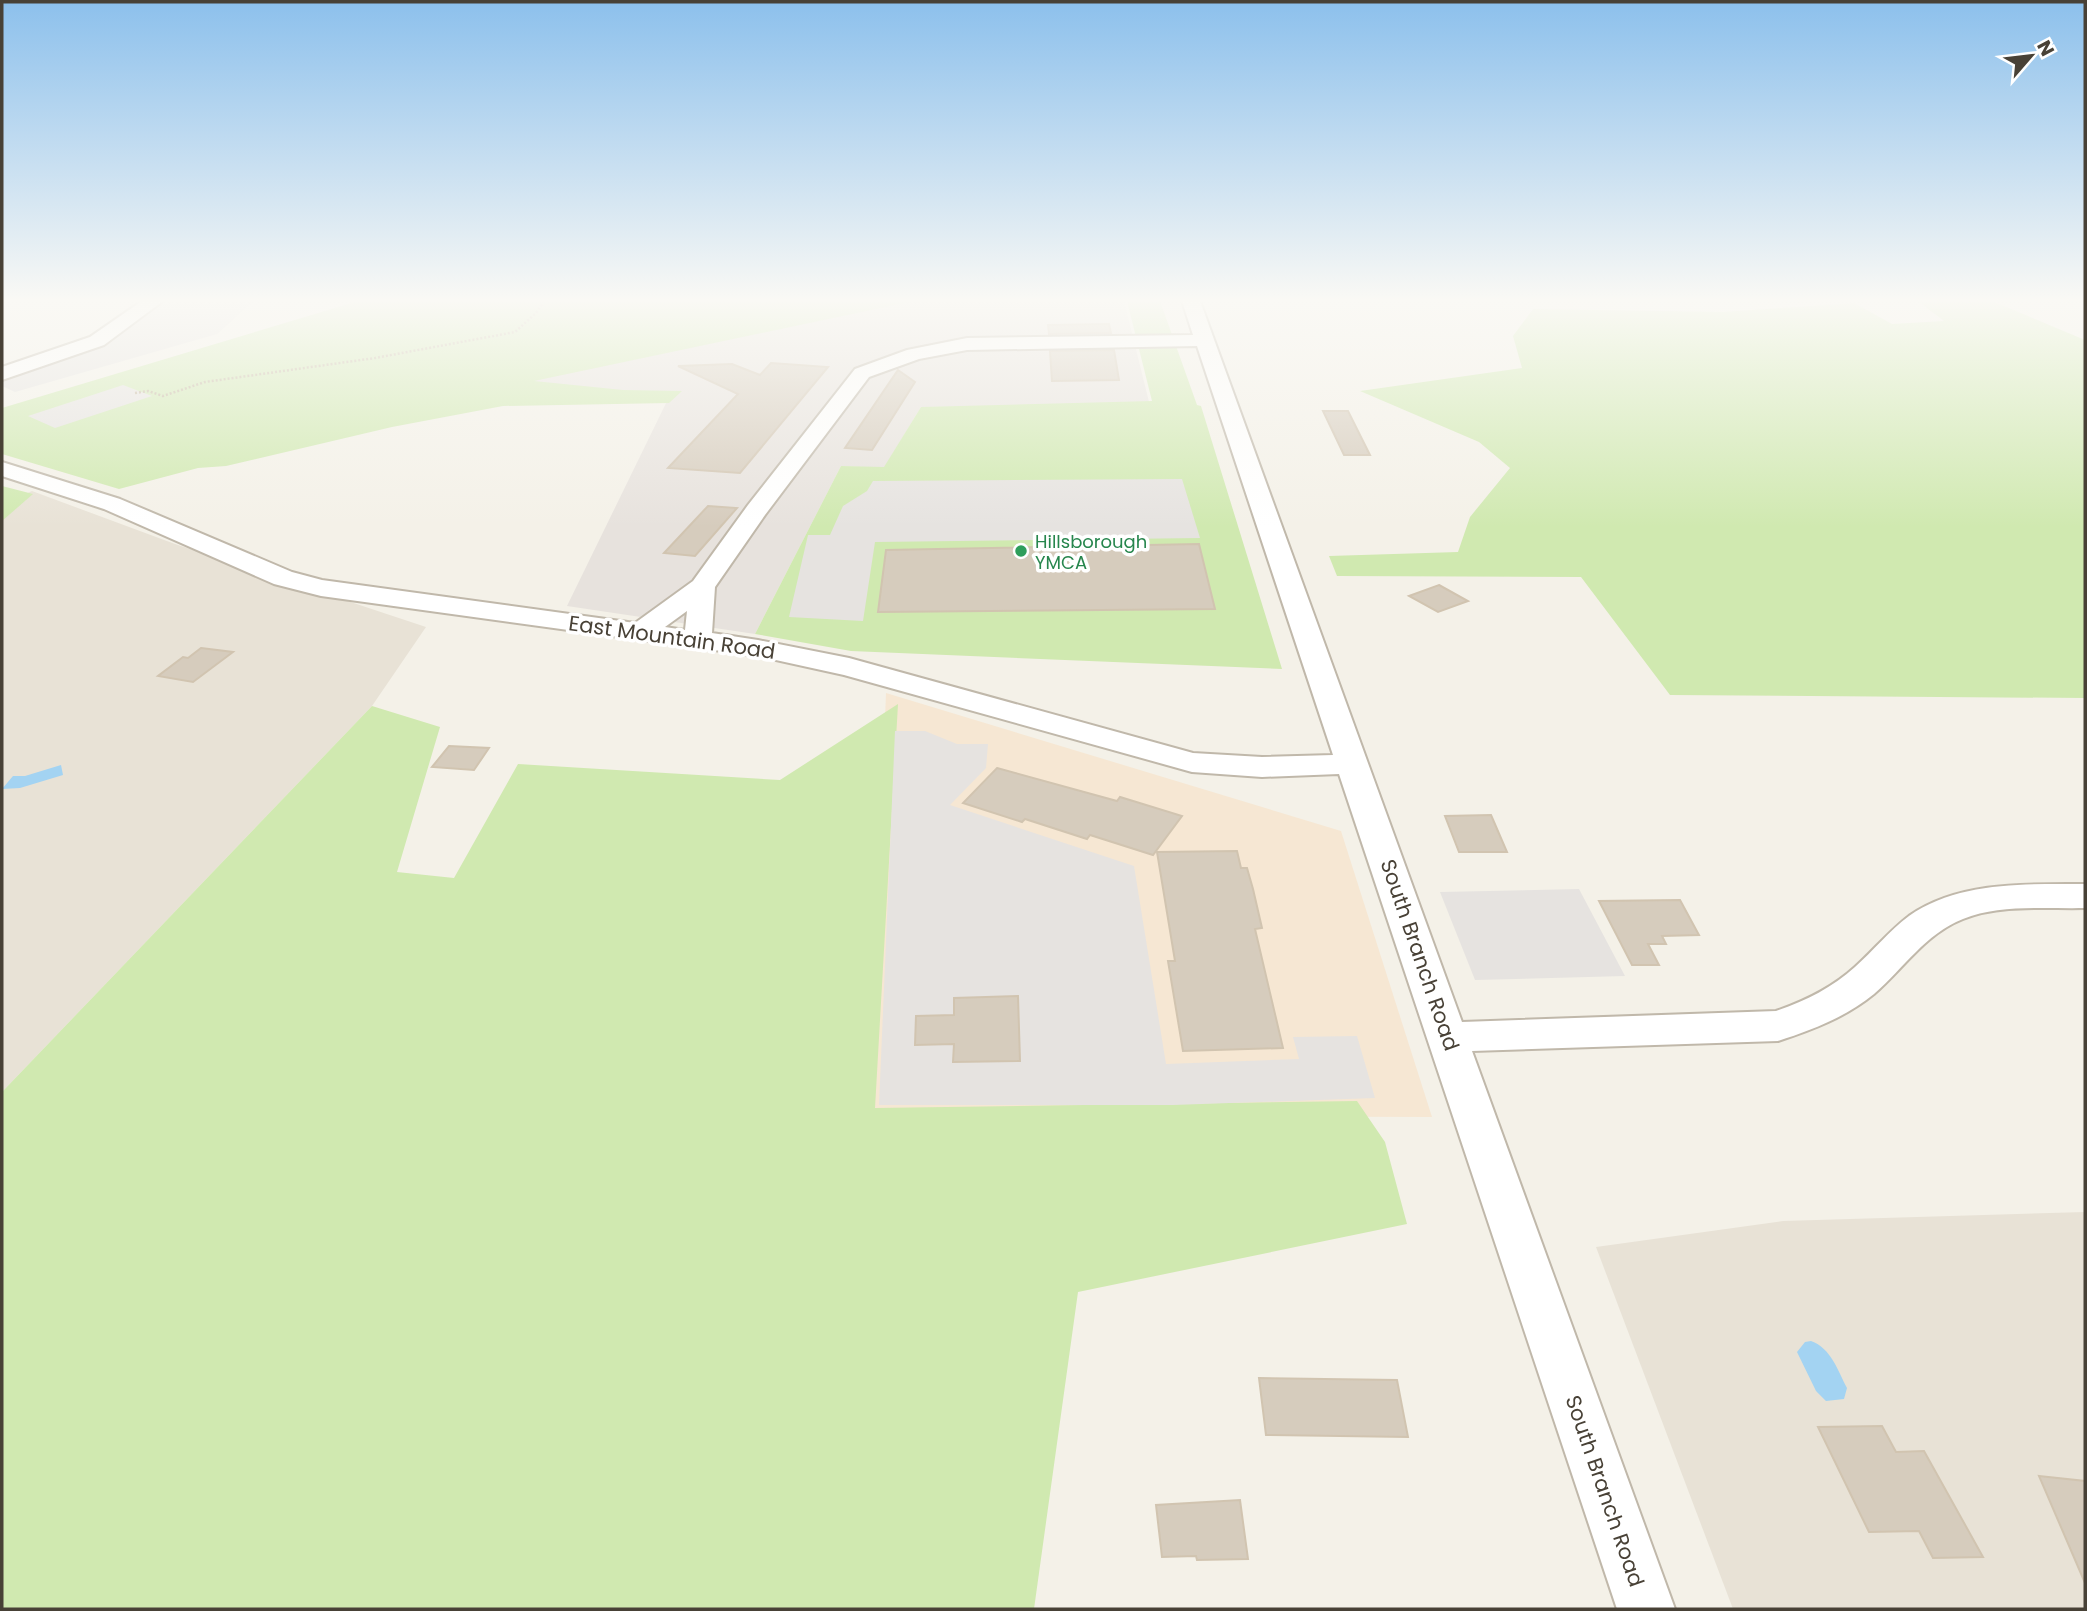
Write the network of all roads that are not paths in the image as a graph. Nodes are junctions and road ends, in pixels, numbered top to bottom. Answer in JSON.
{"nodes":[{"id":1,"x":860,"y":376,"type":"edge"},
{"id":2,"x":1217,"y":376,"type":"edge"},
{"id":3,"x":2,"y":469,"type":"edge"},
{"id":4,"x":702,"y":587,"type":"junction"},
{"id":5,"x":640,"y":632,"type":"junction"},
{"id":6,"x":698,"y":640,"type":"junction"},
{"id":7,"x":1351,"y":764,"type":"junction"},
{"id":8,"x":2085,"y":896,"type":"edge"},
{"id":9,"x":1449,"y":1037,"type":"junction"},
{"id":10,"x":1646,"y":1609,"type":"edge"}],
"edges":[{"from":1,"to":4,"type":"street"},
{"from":2,"to":7,"type":"street","name":"South Branch Road"},
{"from":3,"to":5,"type":"street","name":"East Mountain Road"},
{"from":4,"to":5,"type":"street"},
{"from":4,"to":6,"type":"street"},
{"from":5,"to":6,"type":"street","name":"East Mountain Road"},
{"from":6,"to":7,"type":"street","name":"East Mountain Road"},
{"from":7,"to":9,"type":"street","name":"South Branch Road"},
{"from":8,"to":9,"type":"street"},
{"from":9,"to":10,"type":"street","name":"South Branch Road"}]}
